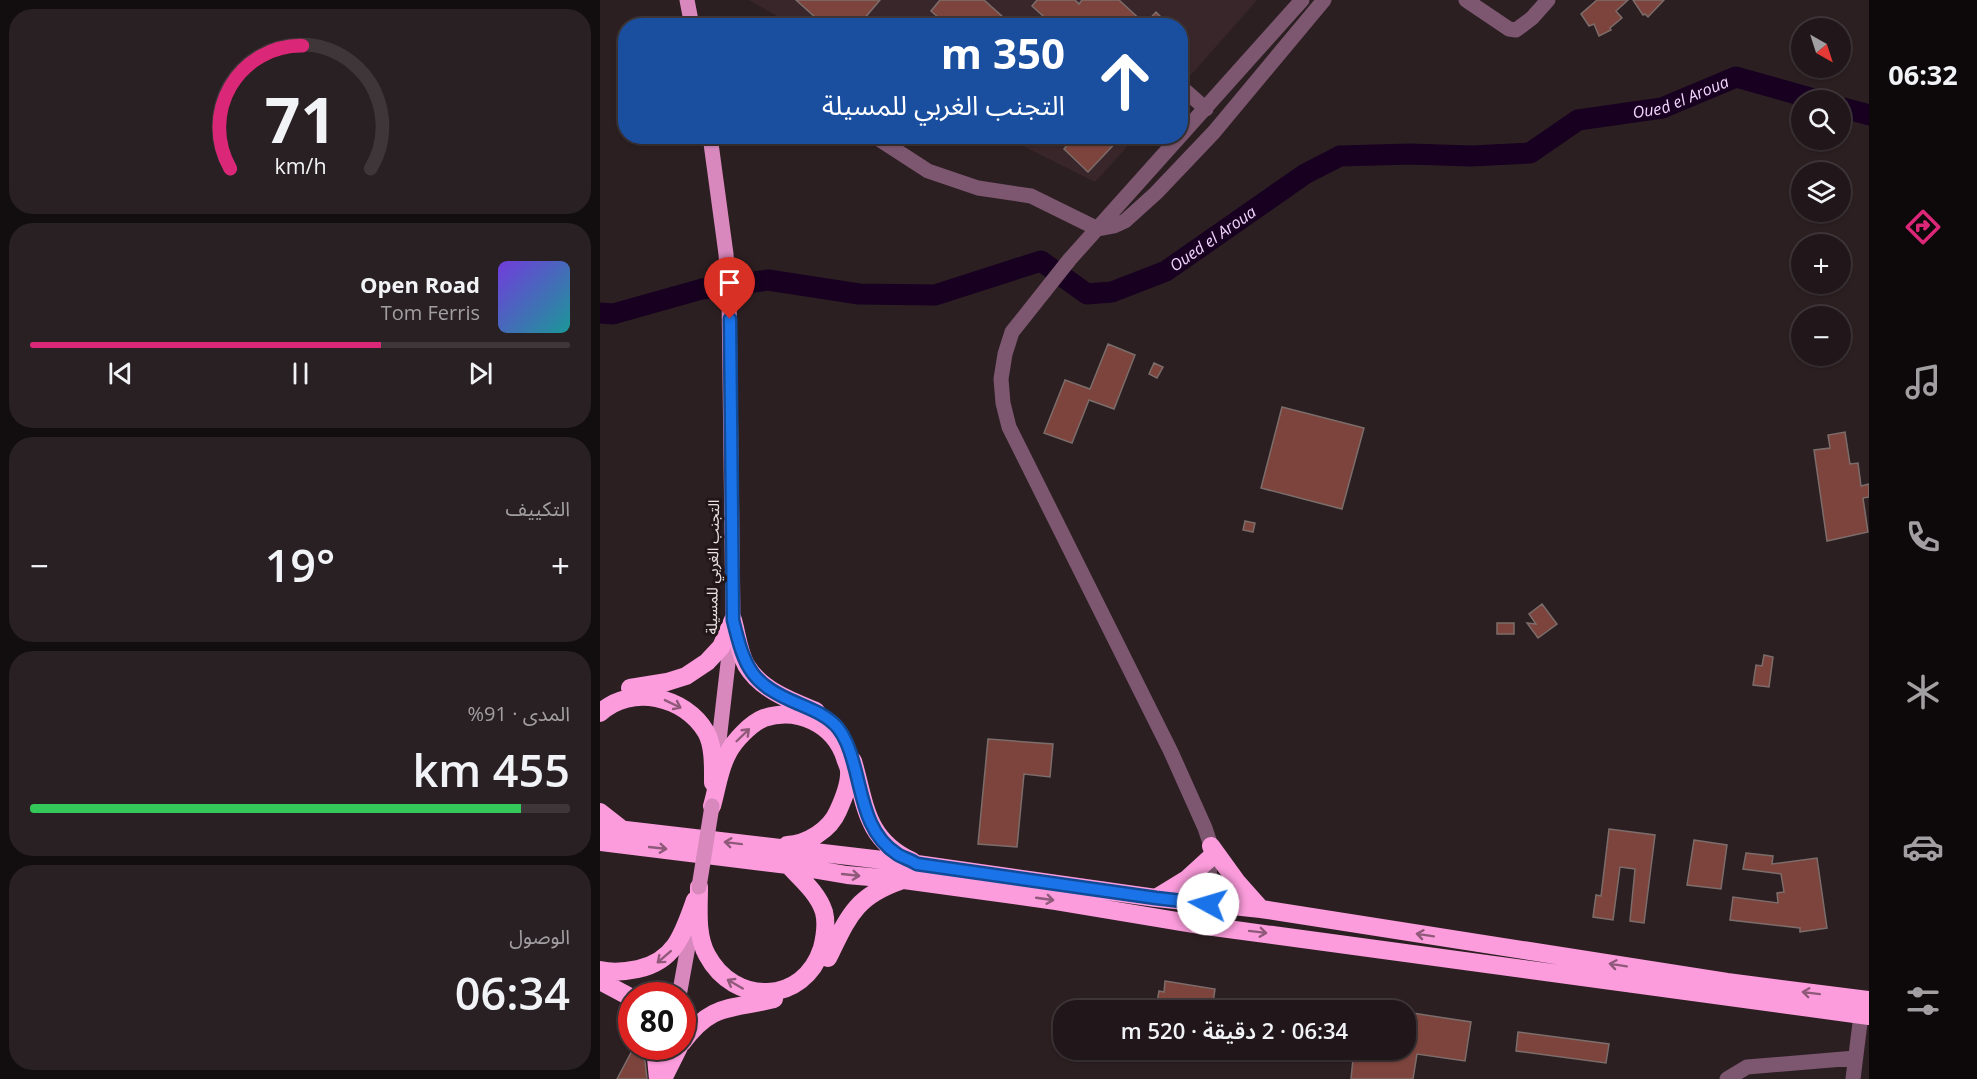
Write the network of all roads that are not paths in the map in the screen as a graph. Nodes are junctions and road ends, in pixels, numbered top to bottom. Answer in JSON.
{"nodes":[{"id":1,"x":687,"y":0,"type":"edge"},
{"id":2,"x":1302,"y":0,"type":"edge"},
{"id":3,"x":1324,"y":0,"type":"edge"},
{"id":4,"x":1466,"y":0,"type":"edge"},
{"id":5,"x":1548,"y":0,"type":"edge"},
{"id":6,"x":690,"y":18,"type":"edge"},
{"id":7,"x":1251,"y":58,"type":"junction"},
{"id":8,"x":1265,"y":69,"type":"junction"},
{"id":9,"x":1188,"y":96,"type":"edge"},
{"id":10,"x":1202,"y":114,"type":"junction"},
{"id":11,"x":1188,"y":129,"type":"edge"},
{"id":12,"x":1214,"y":132,"type":"junction"},
{"id":13,"x":711,"y":144,"type":"edge"},
{"id":14,"x":886,"y":144,"type":"edge"},
{"id":15,"x":1175,"y":144,"type":"edge"},
{"id":16,"x":1098,"y":229,"type":"junction"},
{"id":17,"x":733,"y":620,"type":"junction"},
{"id":18,"x":600,"y":702,"type":"edge"},
{"id":19,"x":600,"y":713,"type":"edge"},
{"id":20,"x":712,"y":806,"type":"junction"},
{"id":21,"x":600,"y":812,"type":"edge"},
{"id":22,"x":600,"y":827,"type":"edge"},
{"id":23,"x":624,"y":838,"type":"junction"},
{"id":24,"x":600,"y":842,"type":"edge"},
{"id":25,"x":766,"y":847,"type":"junction"},
{"id":26,"x":1210,"y":852,"type":"junction"},
{"id":27,"x":600,"y":855,"type":"edge"},
{"id":28,"x":917,"y":864,"type":"junction"},
{"id":29,"x":789,"y":865,"type":"junction"},
{"id":30,"x":904,"y":880,"type":"junction"},
{"id":31,"x":699,"y":887,"type":"junction"},
{"id":32,"x":1156,"y":898,"type":"junction"},
{"id":33,"x":1208,"y":904,"type":"junction"},
{"id":34,"x":1262,"y":909,"type":"junction"},
{"id":35,"x":1206,"y":926,"type":"junction"},
{"id":36,"x":600,"y":970,"type":"edge"},
{"id":37,"x":600,"y":981,"type":"edge"},
{"id":38,"x":682,"y":982,"type":"edge"},
{"id":39,"x":618,"y":991,"type":"edge"},
{"id":40,"x":1866,"y":1010,"type":"edge"},
{"id":41,"x":696,"y":1026,"type":"edge"},
{"id":42,"x":1855,"y":1058,"type":"junction"},
{"id":43,"x":657,"y":1060,"type":"edge"},
{"id":44,"x":665,"y":1060,"type":"edge"},
{"id":45,"x":671,"y":1060,"type":"edge"},
{"id":46,"x":660,"y":1079,"type":"edge"},
{"id":47,"x":1727,"y":1079,"type":"edge"},
{"id":48,"x":1853,"y":1079,"type":"edge"}],
"edges":[{"from":1,"to":6,"type":"main road"},
{"from":2,"to":7,"type":"street"},
{"from":3,"to":8,"type":"street"},
{"from":4,"to":5,"type":"street"},
{"from":7,"to":8,"type":"street"},
{"from":7,"to":10,"type":"street"},
{"from":8,"to":12,"type":"street"},
{"from":9,"to":10,"type":"street"},
{"from":10,"to":11,"type":"street"},
{"from":10,"to":12,"type":"street"},
{"from":12,"to":16,"type":"street"},
{"from":13,"to":17,"type":"main road","name":"التجنب الغربي للمسيلة"},
{"from":14,"to":16,"type":"street"},
{"from":15,"to":16,"type":"street"},
{"from":16,"to":26,"type":"street"},
{"from":17,"to":18,"type":"highway"},
{"from":17,"to":20,"type":"main road","name":"التجنب الغربي للمسيلة"},
{"from":17,"to":28,"type":"highway"},
{"from":19,"to":20,"type":"highway","one_way":true},
{"from":20,"to":25,"type":"highway","one_way":true},
{"from":20,"to":31,"type":"main road","name":"التجنب الغربي للمسيلة","bridge":true},
{"from":21,"to":23,"type":"highway"},
{"from":22,"to":23,"type":"highway"},
{"from":23,"to":24,"type":"highway"},
{"from":25,"to":23,"type":"highway","one_way":true},
{"from":23,"to":27,"type":"highway"},
{"from":23,"to":29,"type":"highway","one_way":true},
{"from":25,"to":28,"type":"highway"},
{"from":26,"to":32,"type":"highway"},
{"from":26,"to":33,"type":"street"},
{"from":26,"to":34,"type":"highway"},
{"from":28,"to":32,"type":"highway"},
{"from":29,"to":30,"type":"highway","one_way":true},
{"from":29,"to":31,"type":"highway","one_way":true},
{"from":30,"to":35,"type":"highway","one_way":true},
{"from":30,"to":41,"type":"highway"},
{"from":31,"to":36,"type":"highway","one_way":true},
{"from":31,"to":38,"type":"main road","name":"التجنب الغربي للمسيلة"},
{"from":32,"to":33,"type":"highway"},
{"from":33,"to":34,"type":"highway"},
{"from":33,"to":35,"type":"street"},
{"from":40,"to":34,"type":"highway","one_way":true},
{"from":35,"to":40,"type":"highway","one_way":true},
{"from":37,"to":39,"type":"highway"},
{"from":40,"to":42,"type":"street"},
{"from":42,"to":47,"type":"street"},
{"from":42,"to":48,"type":"street"},
{"from":43,"to":46,"type":"highway"},
{"from":44,"to":46,"type":"main road"},
{"from":45,"to":46,"type":"highway"}]}
